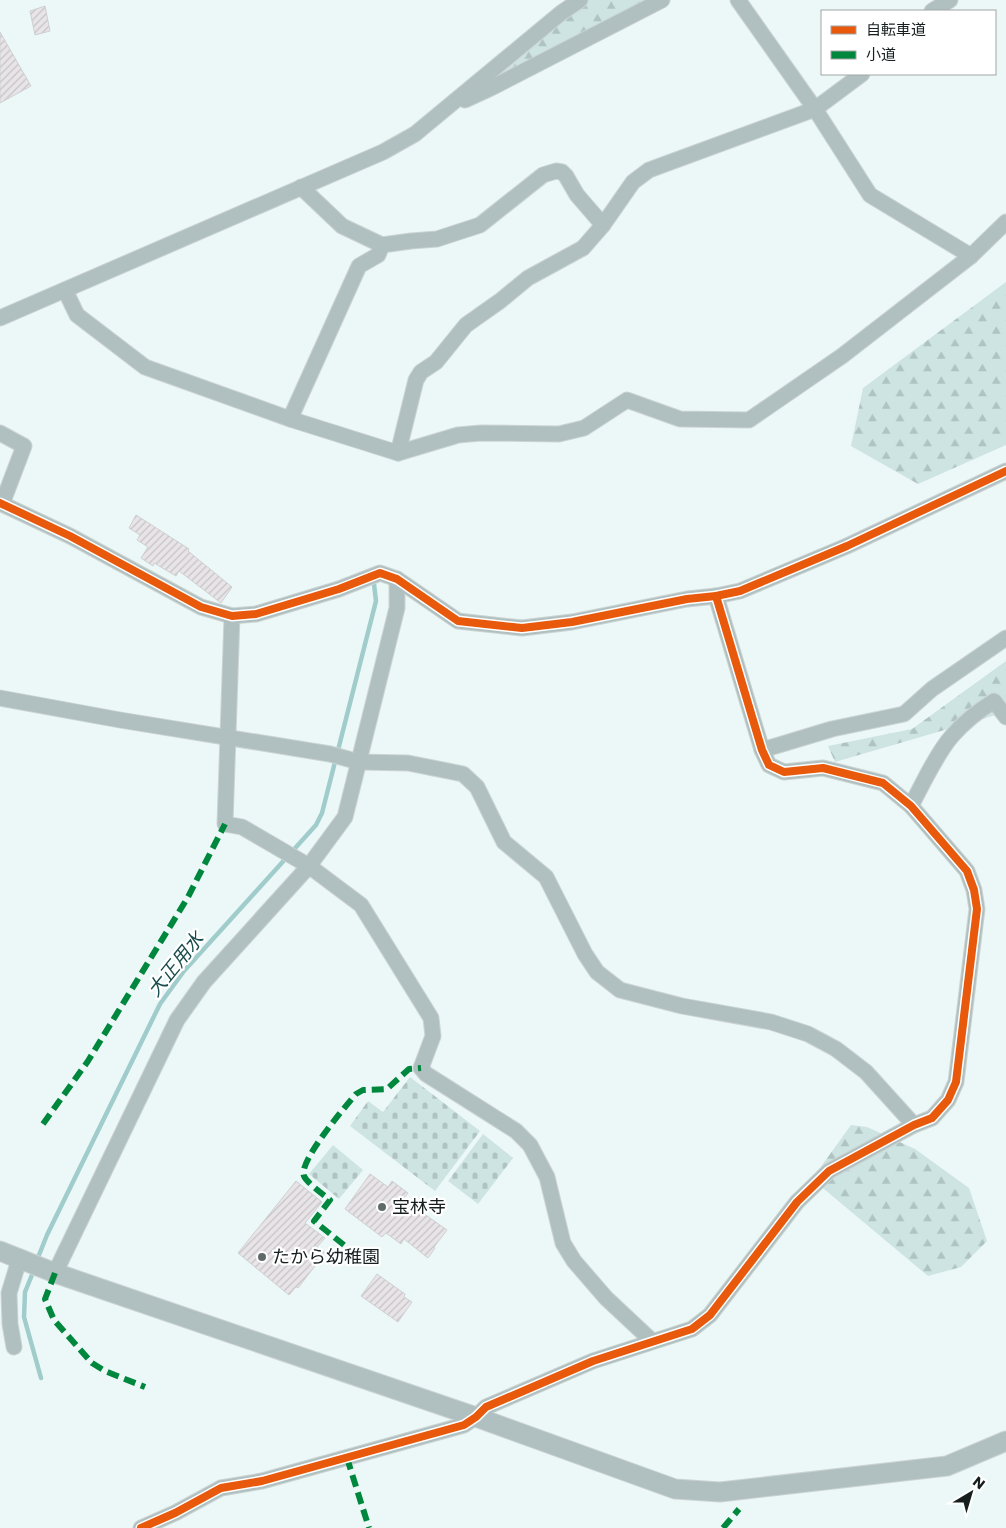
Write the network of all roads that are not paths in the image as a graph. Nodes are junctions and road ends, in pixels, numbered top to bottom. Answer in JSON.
{"nodes":[{"id":1,"x":580,"y":0,"type":"edge"},
{"id":2,"x":662,"y":0,"type":"edge"},
{"id":3,"x":738,"y":0,"type":"edge"},
{"id":4,"x":950,"y":0,"type":"edge"},
{"id":5,"x":562,"y":7,"type":"edge"},
{"id":6,"x":934,"y":10,"type":"edge"},
{"id":7,"x":861,"y":75,"type":"edge"},
{"id":8,"x":447,"y":107,"type":"junction"},
{"id":9,"x":815,"y":109,"type":"junction"},
{"id":10,"x":301,"y":187,"type":"junction"},
{"id":11,"x":1006,"y":222,"type":"edge"},
{"id":12,"x":603,"y":225,"type":"junction"},
{"id":13,"x":382,"y":245,"type":"junction"},
{"id":14,"x":971,"y":256,"type":"junction"},
{"id":15,"x":65,"y":290,"type":"junction"},
{"id":16,"x":0,"y":318,"type":"edge"},
{"id":17,"x":290,"y":419,"type":"junction"},
{"id":18,"x":0,"y":433,"type":"edge"},
{"id":19,"x":398,"y":453,"type":"junction"},
{"id":20,"x":1006,"y":471,"type":"edge"},
{"id":21,"x":1,"y":504,"type":"edge"},
{"id":22,"x":397,"y":579,"type":"junction"},
{"id":23,"x":716,"y":596,"type":"junction"},
{"id":24,"x":232,"y":616,"type":"junction"},
{"id":25,"x":1006,"y":638,"type":"edge"},
{"id":26,"x":0,"y":698,"type":"edge"},
{"id":27,"x":1006,"y":717,"type":"edge"},
{"id":28,"x":230,"y":737,"type":"junction"},
{"id":29,"x":762,"y":750,"type":"junction"},
{"id":30,"x":354,"y":760,"type":"junction"},
{"id":31,"x":911,"y":806,"type":"junction"},
{"id":32,"x":297,"y":859,"type":"junction"},
{"id":33,"x":914,"y":1125,"type":"junction"},
{"id":34,"x":0,"y":1251,"type":"edge"},
{"id":35,"x":20,"y":1257,"type":"junction"},
{"id":36,"x":55,"y":1272,"type":"junction"},
{"id":37,"x":652,"y":1341,"type":"junction"},
{"id":38,"x":14,"y":1347,"type":"dead end"},
{"id":39,"x":476,"y":1417,"type":"junction"},
{"id":40,"x":1006,"y":1441,"type":"edge"},
{"id":41,"x":142,"y":1528,"type":"edge"}],
"edges":[{"from":1,"to":5,"type":"street"},
{"from":2,"to":8,"type":"street"},
{"from":3,"to":9,"type":"street"},
{"from":4,"to":6,"type":"street"},
{"from":5,"to":8,"type":"street"},
{"from":7,"to":9,"type":"street"},
{"from":8,"to":10,"type":"street"},
{"from":9,"to":12,"type":"street"},
{"from":9,"to":14,"type":"street"},
{"from":10,"to":13,"type":"street"},
{"from":10,"to":15,"type":"street"},
{"from":11,"to":14,"type":"street"},
{"from":12,"to":13,"type":"street"},
{"from":12,"to":19,"type":"street"},
{"from":13,"to":17,"type":"street"},
{"from":14,"to":19,"type":"street"},
{"from":15,"to":16,"type":"street"},
{"from":15,"to":17,"type":"street"},
{"from":17,"to":19,"type":"street"},
{"from":18,"to":21,"type":"street"},
{"from":20,"to":23,"type":"street"},
{"from":21,"to":24,"type":"street"},
{"from":22,"to":23,"type":"street"},
{"from":22,"to":24,"type":"street"},
{"from":22,"to":30,"type":"street"},
{"from":23,"to":29,"type":"street"},
{"from":24,"to":28,"type":"street"},
{"from":25,"to":29,"type":"street"},
{"from":26,"to":28,"type":"street"},
{"from":27,"to":31,"type":"street"},
{"from":28,"to":30,"type":"street"},
{"from":28,"to":32,"type":"street"},
{"from":29,"to":31,"type":"street"},
{"from":30,"to":32,"type":"street"},
{"from":30,"to":33,"type":"street"},
{"from":31,"to":33,"type":"street"},
{"from":32,"to":36,"type":"street"},
{"from":32,"to":37,"type":"street"},
{"from":33,"to":37,"type":"street"},
{"from":34,"to":35,"type":"street"},
{"from":35,"to":36,"type":"street"},
{"from":35,"to":38,"type":"street"},
{"from":36,"to":39,"type":"street"},
{"from":37,"to":39,"type":"street"},
{"from":39,"to":40,"type":"street"},
{"from":39,"to":41,"type":"street"}]}
